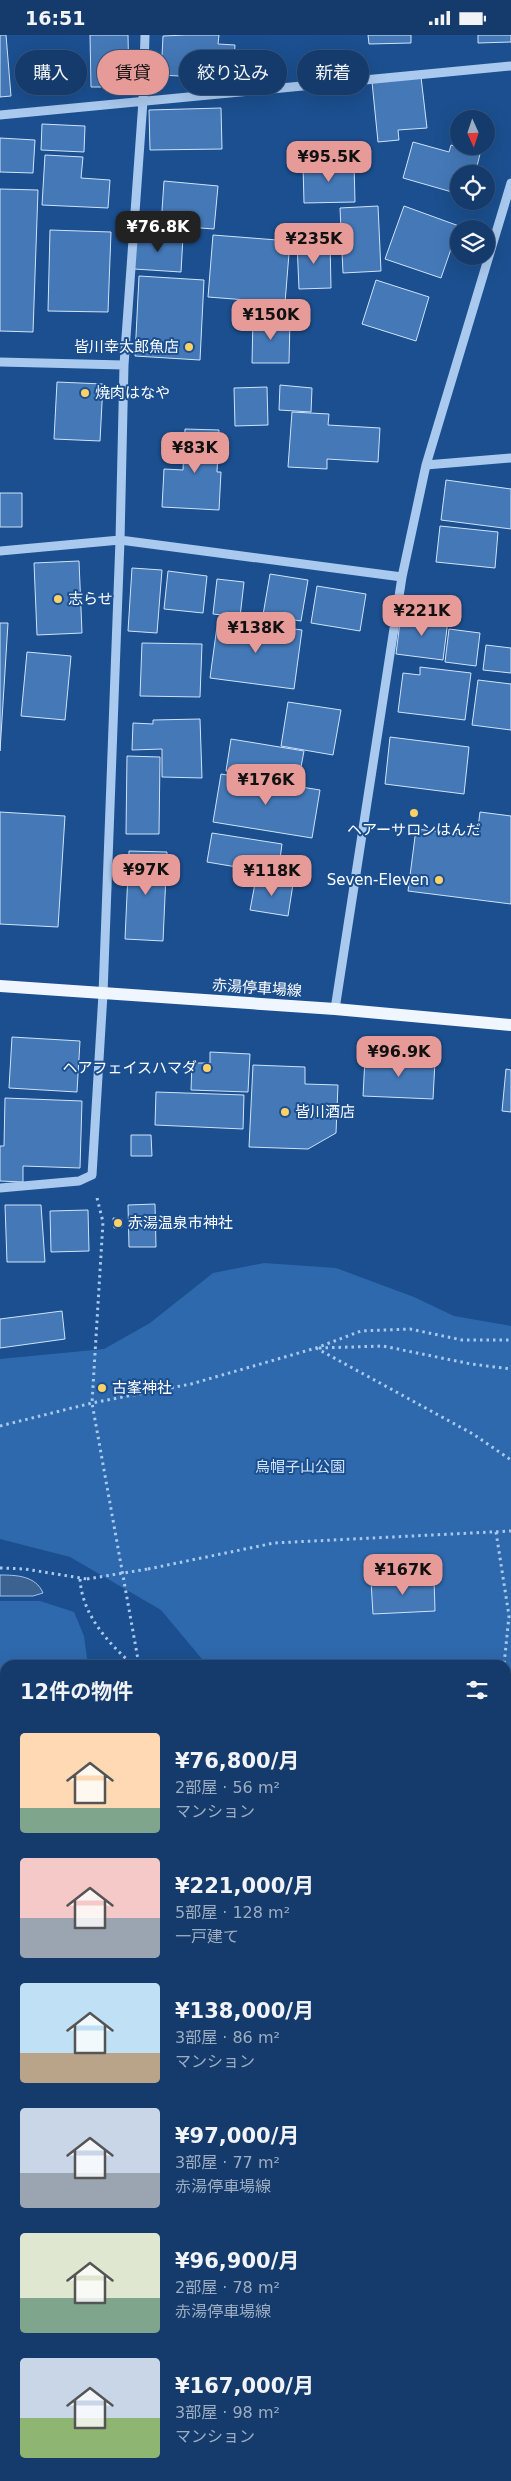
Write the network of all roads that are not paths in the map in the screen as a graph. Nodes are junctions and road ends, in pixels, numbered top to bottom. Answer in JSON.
{"nodes":[{"id":1,"x":145,"y":35,"type":"edge"},
{"id":2,"x":511,"y":66,"type":"edge"},
{"id":3,"x":144,"y":101,"type":"junction"},
{"id":4,"x":0,"y":115,"type":"edge"},
{"id":5,"x":511,"y":183,"type":"edge"},
{"id":6,"x":0,"y":362,"type":"edge"},
{"id":7,"x":124,"y":365,"type":"junction"},
{"id":8,"x":511,"y":458,"type":"edge"},
{"id":9,"x":426,"y":465,"type":"junction"},
{"id":10,"x":120,"y":540,"type":"junction"},
{"id":11,"x":0,"y":551,"type":"edge"},
{"id":12,"x":402,"y":577,"type":"junction"},
{"id":13,"x":0,"y":987,"type":"edge"},
{"id":14,"x":103,"y":994,"type":"junction"},
{"id":15,"x":334,"y":1009,"type":"junction"},
{"id":16,"x":511,"y":1025,"type":"edge"},
{"id":17,"x":0,"y":1188,"type":"edge"}],
"edges":[{"from":1,"to":3,"type":"street"},
{"from":2,"to":3,"type":"street"},
{"from":3,"to":4,"type":"street"},
{"from":3,"to":7,"type":"street"},
{"from":5,"to":9,"type":"street"},
{"from":6,"to":7,"type":"street"},
{"from":7,"to":10,"type":"street"},
{"from":8,"to":9,"type":"street"},
{"from":9,"to":12,"type":"street"},
{"from":10,"to":11,"type":"street"},
{"from":10,"to":12,"type":"street"},
{"from":10,"to":14,"type":"street"},
{"from":12,"to":15,"type":"street"},
{"from":13,"to":14,"type":"main road","name":"赤湯停車場線"},
{"from":14,"to":15,"type":"main road","name":"赤湯停車場線"},
{"from":14,"to":17,"type":"street"},
{"from":15,"to":16,"type":"main road","name":"赤湯停車場線"}]}
